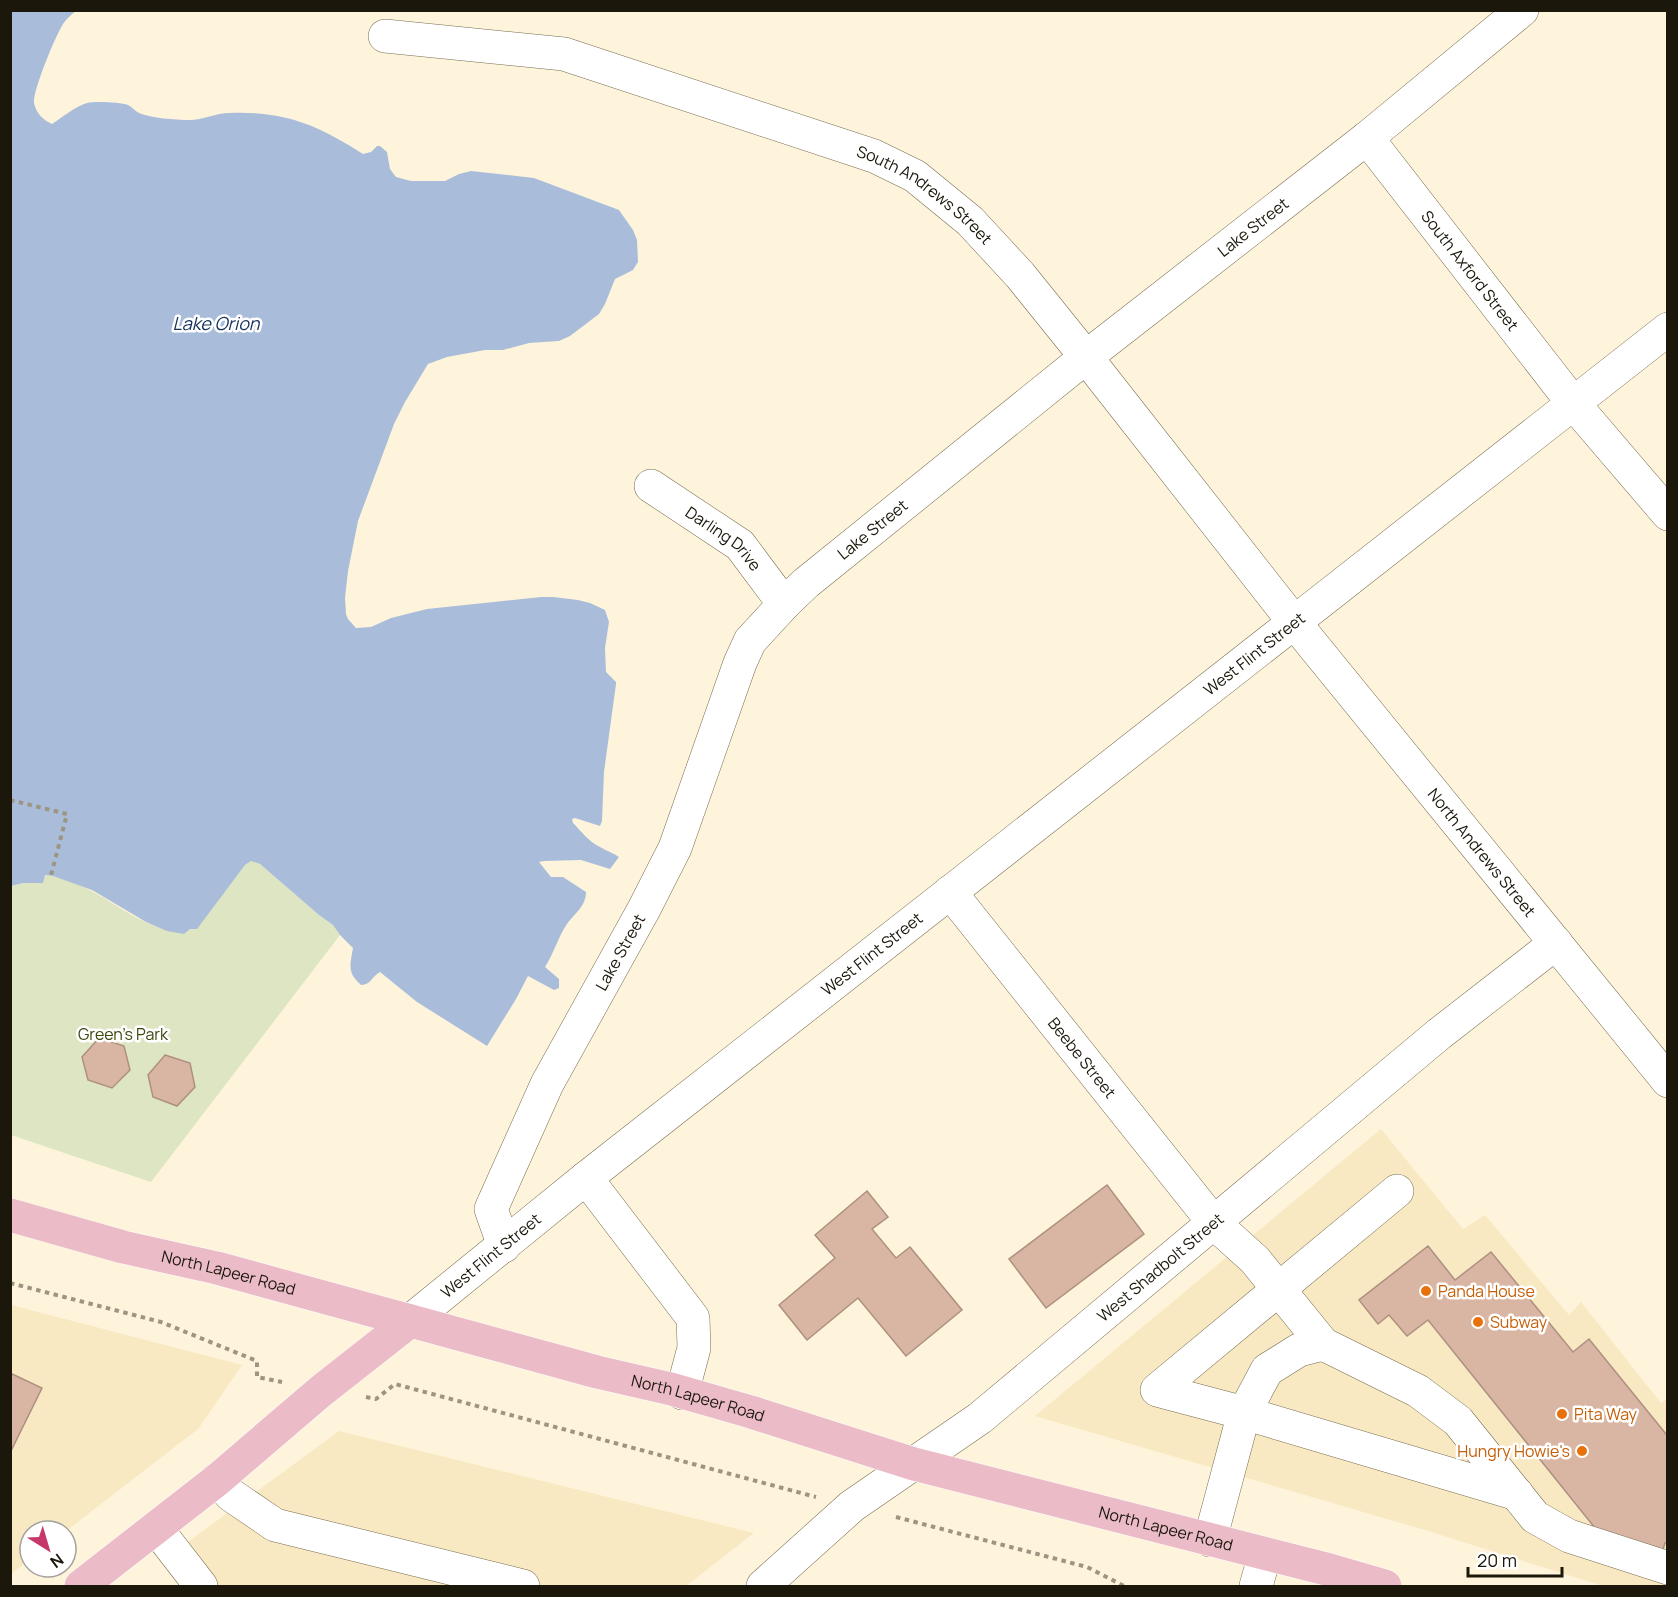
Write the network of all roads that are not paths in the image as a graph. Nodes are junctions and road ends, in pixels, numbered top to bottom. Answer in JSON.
{"nodes":[{"id":1,"x":1522,"y":10,"type":"edge"},
{"id":2,"x":385,"y":36,"type":"dead end"},
{"id":3,"x":1367,"y":138,"type":"junction"},
{"id":4,"x":1668,"y":329,"type":"edge"},
{"id":5,"x":1086,"y":357,"type":"junction"},
{"id":6,"x":1573,"y":403,"type":"junction"},
{"id":7,"x":651,"y":486,"type":"dead end"},
{"id":8,"x":1668,"y":514,"type":"edge"},
{"id":9,"x":784,"y":604,"type":"junction"},
{"id":10,"x":1294,"y":622,"type":"junction"},
{"id":11,"x":950,"y":892,"type":"junction"},
{"id":12,"x":1556,"y":943,"type":"junction"},
{"id":13,"x":1668,"y":1081,"type":"edge"},
{"id":14,"x":586,"y":1178,"type":"junction"},
{"id":15,"x":1397,"y":1191,"type":"dead end"},
{"id":16,"x":10,"y":1215,"type":"edge"},
{"id":17,"x":1214,"y":1223,"type":"junction"},
{"id":18,"x":504,"y":1246,"type":"junction"},
{"id":19,"x":1278,"y":1288,"type":"junction"},
{"id":20,"x":410,"y":1321,"type":"junction"},
{"id":21,"x":1323,"y":1344,"type":"junction"},
{"id":22,"x":682,"y":1393,"type":"junction"},
{"id":23,"x":1244,"y":1413,"type":"junction"},
{"id":24,"x":914,"y":1464,"type":"junction"},
{"id":25,"x":217,"y":1480,"type":"junction"},
{"id":26,"x":1517,"y":1494,"type":"junction"},
{"id":27,"x":156,"y":1528,"type":"junction"},
{"id":28,"x":1210,"y":1540,"type":"junction"},
{"id":29,"x":1265,"y":1554,"type":"junction"},
{"id":30,"x":1668,"y":1568,"type":"edge"},
{"id":31,"x":81,"y":1587,"type":"edge"},
{"id":32,"x":201,"y":1587,"type":"edge"},
{"id":33,"x":523,"y":1587,"type":"edge"},
{"id":34,"x":763,"y":1587,"type":"edge"},
{"id":35,"x":1256,"y":1587,"type":"edge"},
{"id":36,"x":1385,"y":1587,"type":"edge"}],
"edges":[{"from":1,"to":3,"type":"street","name":"Lake Street"},
{"from":2,"to":5,"type":"street","name":"South Andrews Street"},
{"from":3,"to":5,"type":"street","name":"Lake Street"},
{"from":3,"to":6,"type":"street","name":"South Axford Street"},
{"from":4,"to":6,"type":"street","name":"West Flint Street"},
{"from":5,"to":9,"type":"street","name":"Lake Street"},
{"from":5,"to":10,"type":"street","name":"South Andrews Street"},
{"from":6,"to":8,"type":"street","name":"South Axford Street"},
{"from":6,"to":10,"type":"street","name":"West Flint Street"},
{"from":7,"to":9,"type":"street","name":"Darling Drive"},
{"from":9,"to":18,"type":"street","name":"Lake Street"},
{"from":10,"to":11,"type":"street","name":"West Flint Street"},
{"from":10,"to":12,"type":"street","name":"North Andrews Street"},
{"from":11,"to":14,"type":"street","name":"West Flint Street"},
{"from":11,"to":17,"type":"street","name":"Beebe Street"},
{"from":12,"to":13,"type":"street","name":"North Andrews Street"},
{"from":12,"to":17,"type":"street","name":"West Shadbolt Street"},
{"from":14,"to":18,"type":"street","name":"West Flint Street"},
{"from":14,"to":22,"type":"street"},
{"from":15,"to":19,"type":"street"},
{"from":16,"to":20,"type":"main road","name":"North Lapeer Road"},
{"from":17,"to":19,"type":"street","name":"Beebe Street"},
{"from":17,"to":24,"type":"street","name":"West Shadbolt Street"},
{"from":18,"to":20,"type":"street","name":"West Flint Street"},
{"from":19,"to":21,"type":"street","name":"Beebe Street"},
{"from":19,"to":23,"type":"street"},
{"from":20,"to":22,"type":"main road","name":"North Lapeer Road"},
{"from":20,"to":25,"type":"main road","name":"West Flint Street"},
{"from":21,"to":23,"type":"street"},
{"from":21,"to":26,"type":"street"},
{"from":22,"to":24,"type":"main road","name":"North Lapeer Road"},
{"from":23,"to":26,"type":"street"},
{"from":23,"to":28,"type":"street"},
{"from":24,"to":28,"type":"main road","name":"North Lapeer Road"},
{"from":24,"to":34,"type":"street","name":"West Shadbolt Street"},
{"from":25,"to":27,"type":"main road","name":"West Flint Street"},
{"from":25,"to":33,"type":"street"},
{"from":26,"to":30,"type":"street"},
{"from":27,"to":31,"type":"main road","name":"West Flint Street"},
{"from":27,"to":32,"type":"street"},
{"from":28,"to":29,"type":"main road","name":"North Lapeer Road"},
{"from":29,"to":35,"type":"street"},
{"from":29,"to":36,"type":"main road","name":"North Lapeer Road"}]}
